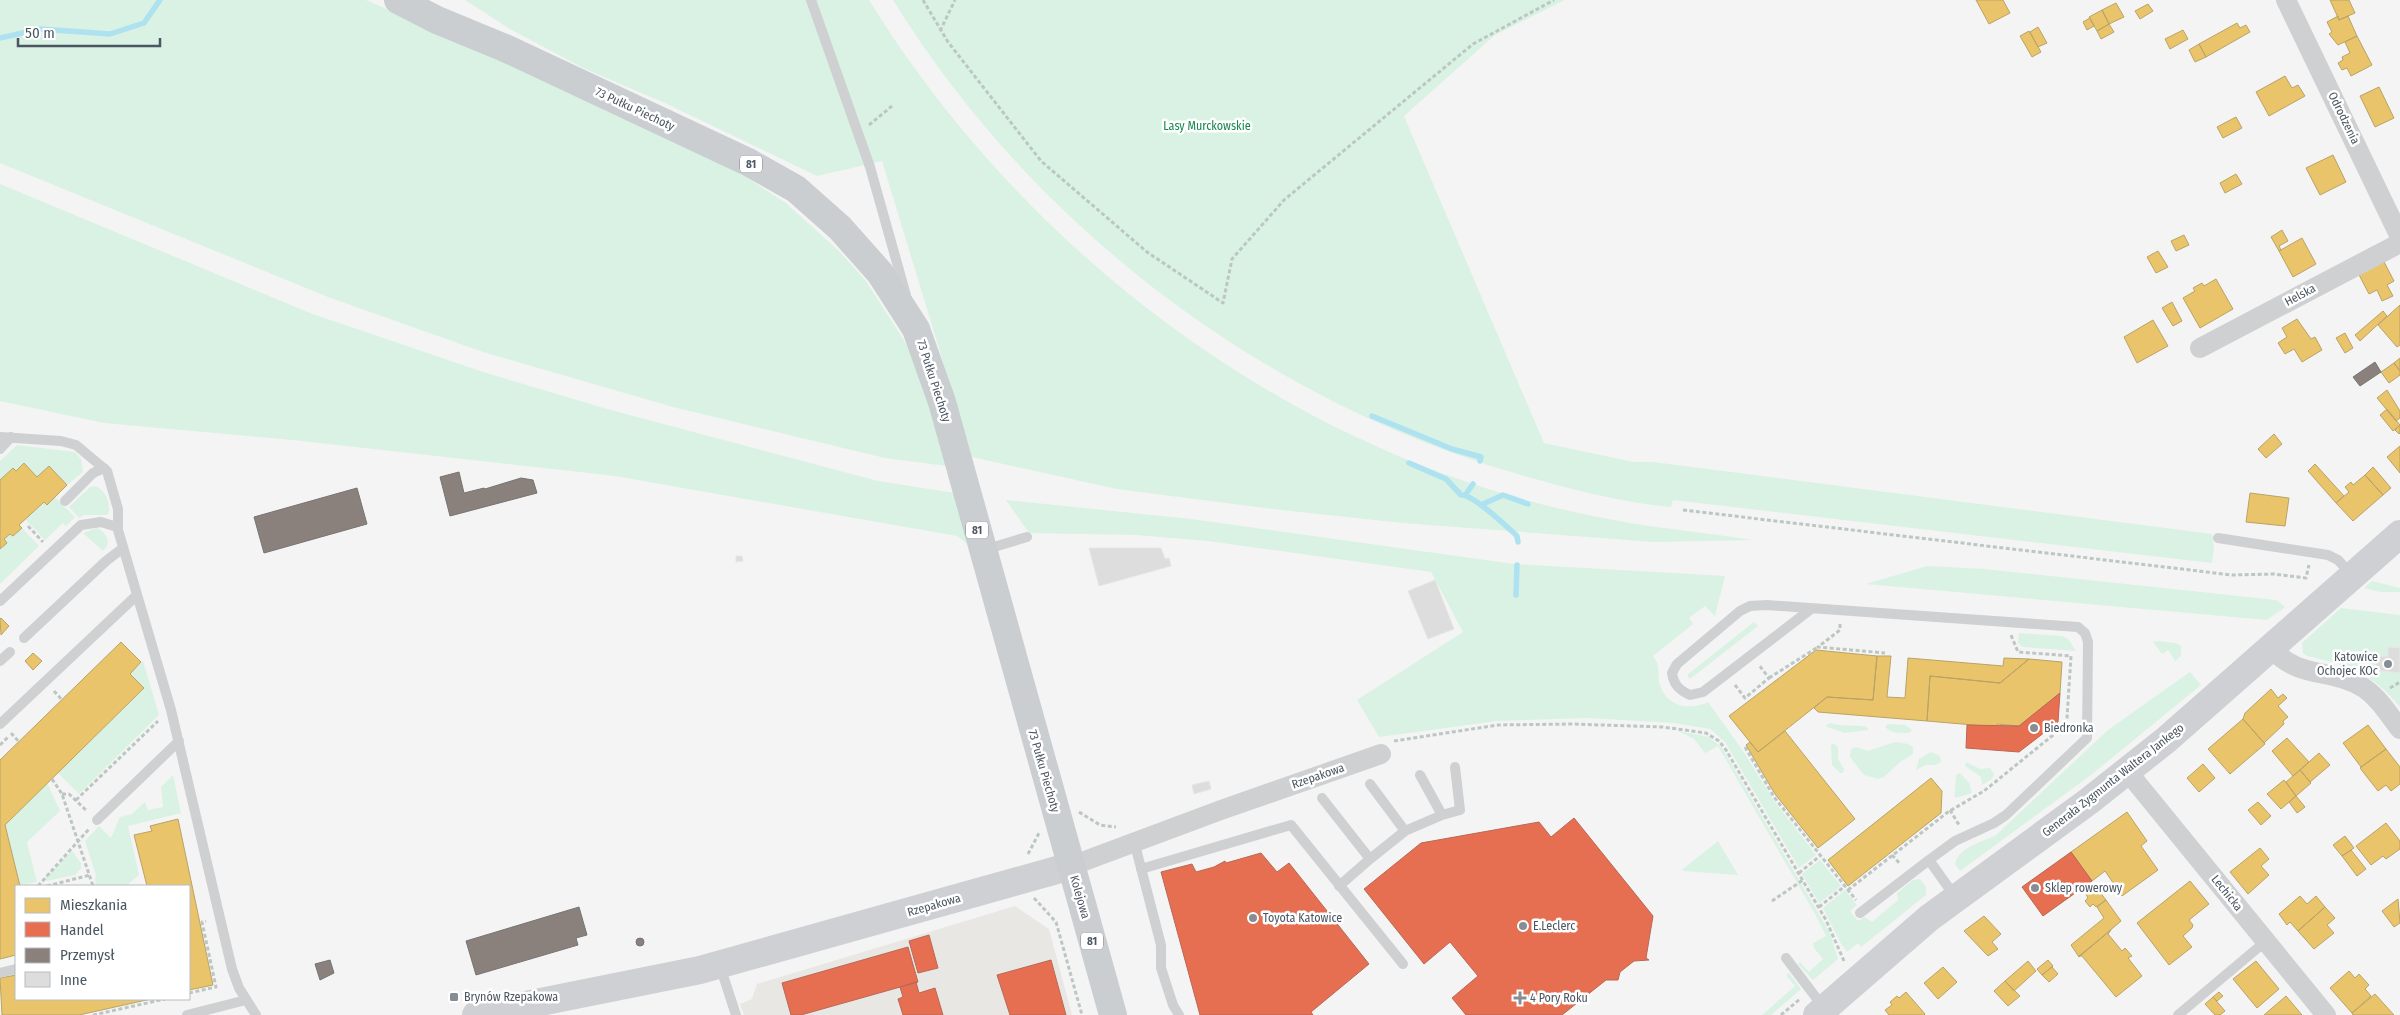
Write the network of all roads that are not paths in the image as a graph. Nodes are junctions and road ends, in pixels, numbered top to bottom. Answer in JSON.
{"nodes":[{"id":1,"x":398,"y":0,"type":"edge"},
{"id":2,"x":428,"y":0,"type":"edge"},
{"id":3,"x":811,"y":0,"type":"edge"},
{"id":4,"x":2286,"y":0,"type":"edge"},
{"id":5,"x":505,"y":48,"type":"junction"},
{"id":6,"x":2400,"y":237,"type":"edge"},
{"id":7,"x":2400,"y":243,"type":"edge"},
{"id":8,"x":916,"y":329,"type":"junction"},
{"id":9,"x":2200,"y":348,"type":"dead end"},
{"id":10,"x":0,"y":436,"type":"edge"},
{"id":11,"x":11,"y":437,"type":"junction"},
{"id":12,"x":0,"y":449,"type":"edge"},
{"id":13,"x":104,"y":468,"type":"junction"},
{"id":14,"x":65,"y":501,"type":"dead end"},
{"id":15,"x":117,"y":527,"type":"junction"},
{"id":16,"x":2400,"y":534,"type":"edge"},
{"id":17,"x":1027,"y":537,"type":"dead end"},
{"id":18,"x":2218,"y":538,"type":"dead end"},
{"id":19,"x":123,"y":548,"type":"junction"},
{"id":20,"x":983,"y":551,"type":"junction"},
{"id":21,"x":2353,"y":576,"type":"junction"},
{"id":22,"x":137,"y":595,"type":"junction"},
{"id":23,"x":0,"y":602,"type":"edge"},
{"id":24,"x":1811,"y":609,"type":"junction"},
{"id":25,"x":24,"y":638,"type":"dead end"},
{"id":26,"x":2272,"y":648,"type":"junction"},
{"id":27,"x":10,"y":652,"type":"dead end"},
{"id":28,"x":0,"y":662,"type":"edge"},
{"id":29,"x":3,"y":726,"type":"edge"},
{"id":30,"x":2400,"y":729,"type":"edge"},
{"id":31,"x":178,"y":741,"type":"junction"},
{"id":32,"x":1385,"y":748,"type":"road end"},
{"id":33,"x":1455,"y":767,"type":"dead end"},
{"id":34,"x":2127,"y":772,"type":"junction"},
{"id":35,"x":1420,"y":775,"type":"dead end"},
{"id":36,"x":1370,"y":784,"type":"dead end"},
{"id":37,"x":1322,"y":798,"type":"dead end"},
{"id":38,"x":1442,"y":815,"type":"junction"},
{"id":39,"x":97,"y":820,"type":"road end"},
{"id":40,"x":1405,"y":831,"type":"junction"},
{"id":41,"x":1134,"y":841,"type":"junction"},
{"id":42,"x":1370,"y":859,"type":"junction"},
{"id":43,"x":1929,"y":860,"type":"junction"},
{"id":44,"x":1071,"y":866,"type":"junction"},
{"id":45,"x":1141,"y":869,"type":"junction"},
{"id":46,"x":1339,"y":886,"type":"junction"},
{"id":47,"x":1956,"y":898,"type":"junction"},
{"id":48,"x":1862,"y":912,"type":"road end"},
{"id":49,"x":2266,"y":942,"type":"junction"},
{"id":50,"x":1786,"y":958,"type":"dead end"},
{"id":51,"x":1403,"y":964,"type":"dead end"},
{"id":52,"x":719,"y":965,"type":"junction"},
{"id":53,"x":15,"y":969,"type":"edge"},
{"id":54,"x":0,"y":973,"type":"edge"},
{"id":55,"x":246,"y":1000,"type":"junction"},
{"id":56,"x":1821,"y":1012,"type":"edge"},
{"id":57,"x":187,"y":1015,"type":"edge"},
{"id":58,"x":256,"y":1015,"type":"edge"},
{"id":59,"x":476,"y":1015,"type":"edge"},
{"id":60,"x":736,"y":1015,"type":"edge"},
{"id":61,"x":1113,"y":1015,"type":"edge"},
{"id":62,"x":1179,"y":1015,"type":"edge"},
{"id":63,"x":2178,"y":1015,"type":"edge"},
{"id":64,"x":2326,"y":1015,"type":"edge"}],
"edges":[{"from":1,"to":5,"type":"main road","name":"73 Pułku Piechoty","number":"81"},
{"from":2,"to":5,"type":"main road","name":"73 Pułku Piechoty","number":"81"},
{"from":3,"to":8,"type":"lane"},
{"from":4,"to":6,"type":"street","name":"Odrodzenia"},
{"from":5,"to":8,"type":"main road","name":"73 Pułku Piechoty","number":"81"},
{"from":7,"to":9,"type":"street","name":"Helska"},
{"from":8,"to":20,"type":"main road","name":"73 Pułku Piechoty","number":"81"},
{"from":10,"to":11,"type":"lane"},
{"from":11,"to":12,"type":"lane"},
{"from":11,"to":13,"type":"lane"},
{"from":13,"to":14,"type":"lane"},
{"from":13,"to":15,"type":"lane"},
{"from":15,"to":19,"type":"lane"},
{"from":15,"to":23,"type":"lane"},
{"from":16,"to":21,"type":"street","name":"Generała Zygmunta Waltera Jankego"},
{"from":17,"to":20,"type":"lane"},
{"from":18,"to":21,"type":"lane"},
{"from":19,"to":22,"type":"lane"},
{"from":19,"to":25,"type":"lane"},
{"from":20,"to":44,"type":"main road","name":"73 Pułku Piechoty","number":"81"},
{"from":21,"to":26,"type":"street","name":"Generała Zygmunta Waltera Jankego"},
{"from":22,"to":29,"type":"lane"},
{"from":22,"to":31,"type":"lane"},
{"from":24,"to":24,"type":"lane"},
{"from":24,"to":43,"type":"lane"},
{"from":26,"to":30,"type":"street"},
{"from":26,"to":34,"type":"street","name":"Generała Zygmunta Waltera Jankego"},
{"from":27,"to":28,"type":"lane"},
{"from":31,"to":39,"type":"lane"},
{"from":31,"to":55,"type":"lane"},
{"from":32,"to":41,"type":"street","name":"Rzepakowa"},
{"from":33,"to":38,"type":"lane"},
{"from":34,"to":47,"type":"street","name":"Generała Zygmunta Waltera Jankego"},
{"from":34,"to":49,"type":"street","name":"Lechicka"},
{"from":35,"to":38,"type":"lane"},
{"from":36,"to":40,"type":"lane"},
{"from":37,"to":42,"type":"lane"},
{"from":38,"to":40,"type":"lane"},
{"from":40,"to":42,"type":"lane"},
{"from":41,"to":44,"type":"street","name":"Rzepakowa"},
{"from":41,"to":45,"type":"lane"},
{"from":42,"to":46,"type":"lane"},
{"from":43,"to":47,"type":"lane"},
{"from":43,"to":48,"type":"lane"},
{"from":44,"to":52,"type":"street","name":"Rzepakowa"},
{"from":44,"to":61,"type":"main road","name":"Kolejowa","number":"81"},
{"from":45,"to":46,"type":"lane"},
{"from":45,"to":62,"type":"lane"},
{"from":46,"to":51,"type":"lane"},
{"from":47,"to":56,"type":"street","name":"Generała Zygmunta Waltera Jankego"},
{"from":49,"to":63,"type":"lane"},
{"from":49,"to":64,"type":"street","name":"Lechicka"},
{"from":50,"to":56,"type":"lane"},
{"from":52,"to":59,"type":"street","name":"Rzepakowa"},
{"from":52,"to":60,"type":"lane"},
{"from":53,"to":54,"type":"lane"},
{"from":55,"to":57,"type":"lane"},
{"from":55,"to":58,"type":"lane"}]}
